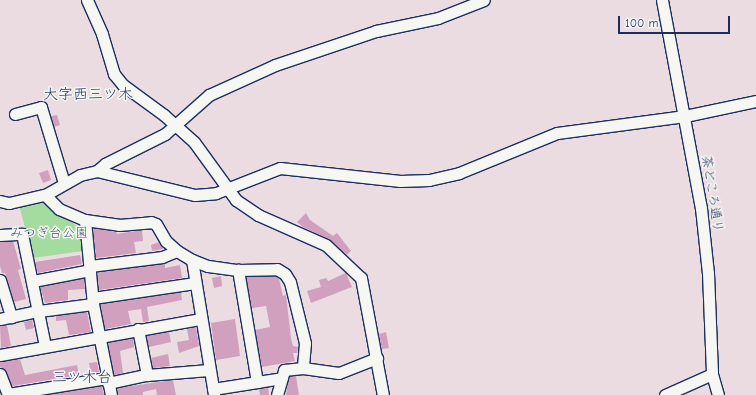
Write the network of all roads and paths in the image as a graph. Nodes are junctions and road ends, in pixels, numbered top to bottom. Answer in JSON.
{"nodes":[{"id":1,"x":87,"y":0,"type":"edge"},
{"id":2,"x":484,"y":0,"type":"edge"},
{"id":3,"x":662,"y":0,"type":"edge"},
{"id":4,"x":756,"y":101,"type":"edge"},
{"id":5,"x":15,"y":114,"type":"dead end"},
{"id":6,"x":685,"y":116,"type":"junction"},
{"id":7,"x":176,"y":126,"type":"junction"},
{"id":8,"x":97,"y":171,"type":"junction"},
{"id":9,"x":64,"y":183,"type":"junction"},
{"id":10,"x":228,"y":189,"type":"junction"},
{"id":11,"x":45,"y":195,"type":"junction"},
{"id":12,"x":0,"y":201,"type":"edge"},
{"id":13,"x":85,"y":220,"type":"junction"},
{"id":14,"x":0,"y":235,"type":"edge"},
{"id":15,"x":178,"y":251,"type":"junction"},
{"id":16,"x":192,"y":260,"type":"junction"},
{"id":17,"x":90,"y":268,"type":"junction"},
{"id":18,"x":238,"y":270,"type":"junction"},
{"id":19,"x":0,"y":280,"type":"edge"},
{"id":20,"x":33,"y":281,"type":"junction"},
{"id":21,"x":194,"y":283,"type":"junction"},
{"id":22,"x":93,"y":301,"type":"junction"},
{"id":23,"x":39,"y":311,"type":"junction"},
{"id":24,"x":5,"y":318,"type":"edge"},
{"id":25,"x":201,"y":318,"type":"junction"},
{"id":26,"x":138,"y":329,"type":"junction"},
{"id":27,"x":98,"y":336,"type":"junction"},
{"id":28,"x":45,"y":346,"type":"junction"},
{"id":29,"x":0,"y":355,"type":"edge"},
{"id":30,"x":377,"y":358,"type":"junction"},
{"id":31,"x":303,"y":368,"type":"junction"},
{"id":32,"x":209,"y":370,"type":"junction"},
{"id":33,"x":0,"y":374,"type":"edge"},
{"id":34,"x":712,"y":374,"type":"junction"},
{"id":35,"x":147,"y":375,"type":"junction"},
{"id":36,"x":282,"y":378,"type":"junction"},
{"id":37,"x":108,"y":380,"type":"junction"},
{"id":38,"x":257,"y":382,"type":"junction"},
{"id":39,"x":213,"y":392,"type":"edge"},
{"id":40,"x":8,"y":394,"type":"edge"},
{"id":41,"x":112,"y":395,"type":"edge"},
{"id":42,"x":277,"y":395,"type":"edge"},
{"id":43,"x":383,"y":395,"type":"edge"},
{"id":44,"x":665,"y":395,"type":"edge"},
{"id":45,"x":718,"y":395,"type":"edge"}],
"edges":[{"from":1,"to":7,"type":"street"},
{"from":2,"to":7,"type":"street"},
{"from":3,"to":6,"type":"street","name":"茶どころ通り"},
{"from":4,"to":6,"type":"street"},
{"from":5,"to":9,"type":"street"},
{"from":6,"to":10,"type":"street"},
{"from":6,"to":34,"type":"street","name":"茶どころ通り"},
{"from":7,"to":8,"type":"street"},
{"from":7,"to":10,"type":"street"},
{"from":8,"to":9,"type":"street"},
{"from":8,"to":10,"type":"street"},
{"from":9,"to":11,"type":"street"},
{"from":10,"to":30,"type":"street"},
{"from":11,"to":12,"type":"street"},
{"from":11,"to":13,"type":"street"},
{"from":13,"to":15,"type":"street"},
{"from":13,"to":17,"type":"street"},
{"from":14,"to":20,"type":"street"},
{"from":15,"to":16,"type":"street"},
{"from":15,"to":17,"type":"street"},
{"from":16,"to":18,"type":"street"},
{"from":16,"to":21,"type":"street"},
{"from":17,"to":20,"type":"street"},
{"from":17,"to":22,"type":"street"},
{"from":18,"to":31,"type":"street"},
{"from":18,"to":38,"type":"street"},
{"from":19,"to":24,"type":"street"},
{"from":20,"to":23,"type":"street"},
{"from":21,"to":22,"type":"street"},
{"from":21,"to":25,"type":"street"},
{"from":22,"to":23,"type":"street"},
{"from":22,"to":27,"type":"street"},
{"from":23,"to":24,"type":"street"},
{"from":23,"to":28,"type":"street"},
{"from":25,"to":26,"type":"street"},
{"from":25,"to":32,"type":"street"},
{"from":26,"to":27,"type":"street"},
{"from":26,"to":35,"type":"street"},
{"from":27,"to":28,"type":"street"},
{"from":27,"to":37,"type":"street"},
{"from":28,"to":29,"type":"street"},
{"from":30,"to":31,"type":"street"},
{"from":30,"to":43,"type":"street"},
{"from":31,"to":36,"type":"street"},
{"from":32,"to":35,"type":"street"},
{"from":32,"to":39,"type":"street"},
{"from":33,"to":40,"type":"street"},
{"from":34,"to":44,"type":"street"},
{"from":34,"to":45,"type":"street","name":"茶どころ通り"},
{"from":35,"to":37,"type":"street"},
{"from":36,"to":38,"type":"street"},
{"from":36,"to":42,"type":"street"},
{"from":37,"to":40,"type":"street"},
{"from":37,"to":41,"type":"street"},
{"from":38,"to":39,"type":"street"}]}
